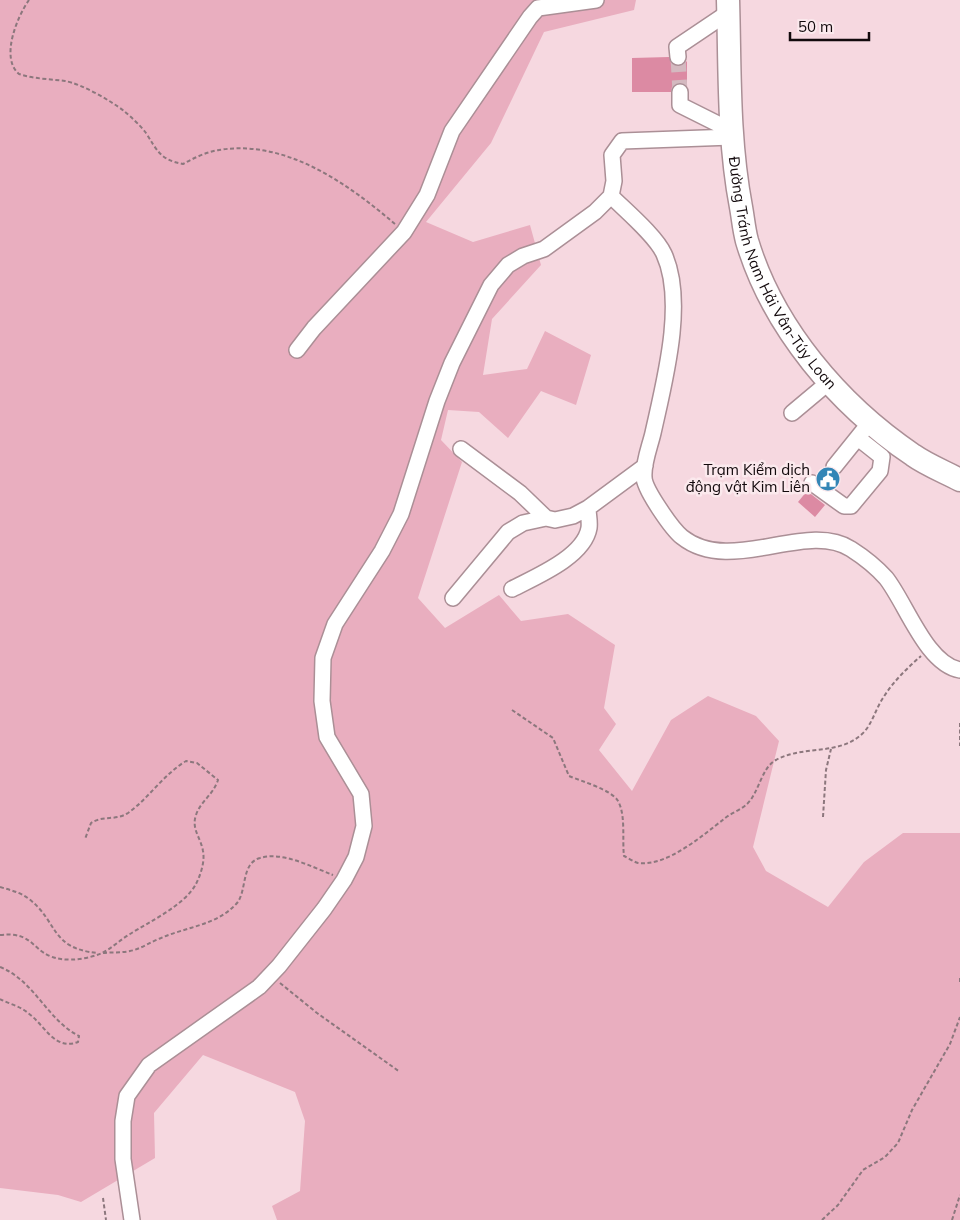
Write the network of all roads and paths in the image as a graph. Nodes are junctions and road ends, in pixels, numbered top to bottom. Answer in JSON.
{"nodes":[{"id":1,"x":30,"y":0,"type":"edge"},
{"id":2,"x":596,"y":0,"type":"edge"},
{"id":3,"x":729,"y":6,"type":"edge"},
{"id":4,"x":678,"y":57,"type":"tunnel mouth"},
{"id":5,"x":680,"y":92,"type":"tunnel mouth"},
{"id":6,"x":732,"y":134,"type":"junction"},
{"id":7,"x":611,"y":196,"type":"junction"},
{"id":8,"x":404,"y":232,"type":"junction"},
{"id":9,"x":296,"y":350,"type":"dead end"},
{"id":10,"x":829,"y":382,"type":"junction"},
{"id":11,"x":792,"y":413,"type":"dead end"},
{"id":12,"x":864,"y":430,"type":"junction"},
{"id":13,"x":461,"y":449,"type":"dead end"},
{"id":14,"x":645,"y":466,"type":"junction"},
{"id":15,"x":834,"y":467,"type":"dead end"},
{"id":16,"x":960,"y":480,"type":"edge"},
{"id":17,"x":812,"y":483,"type":"dead end"},
{"id":18,"x":588,"y":508,"type":"junction"},
{"id":19,"x":546,"y":518,"type":"junction"},
{"id":20,"x":512,"y":590,"type":"dead end"},
{"id":21,"x":453,"y":598,"type":"dead end"},
{"id":22,"x":930,"y":647,"type":"junction"},
{"id":23,"x":960,"y":670,"type":"edge"},
{"id":24,"x":512,"y":710,"type":"dead end"},
{"id":25,"x":960,"y":723,"type":"edge"},
{"id":26,"x":960,"y":746,"type":"edge"},
{"id":27,"x":831,"y":750,"type":"junction"},
{"id":28,"x":823,"y":817,"type":"dead end"},
{"id":29,"x":85,"y":838,"type":"dead end"},
{"id":30,"x":344,"y":880,"type":"junction"},
{"id":31,"x":0,"y":887,"type":"edge"},
{"id":32,"x":0,"y":935,"type":"edge"},
{"id":33,"x":101,"y":954,"type":"junction"},
{"id":34,"x":0,"y":967,"type":"edge"},
{"id":35,"x":270,"y":975,"type":"junction"},
{"id":36,"x":960,"y":978,"type":"edge"},
{"id":37,"x":960,"y":983,"type":"edge"},
{"id":38,"x":0,"y":999,"type":"edge"},
{"id":39,"x":960,"y":1017,"type":"edge"},
{"id":40,"x":400,"y":1072,"type":"dead end"},
{"id":41,"x":960,"y":1195,"type":"edge"},
{"id":42,"x":103,"y":1198,"type":"dead end"},
{"id":43,"x":106,"y":1220,"type":"edge"},
{"id":44,"x":132,"y":1220,"type":"edge"},
{"id":45,"x":822,"y":1220,"type":"edge"},
{"id":46,"x":952,"y":1220,"type":"edge"}],
"edges":[{"from":1,"to":8,"type":"path"},
{"from":2,"to":8,"type":"street"},
{"from":3,"to":4,"type":"street"},
{"from":3,"to":6,"type":"highway","name":"Đường Tránh Nam Hải Vân-Túy Loan"},
{"from":5,"to":6,"type":"street"},
{"from":6,"to":7,"type":"street"},
{"from":6,"to":10,"type":"highway","name":"Đường Tránh Nam Hải Vân-Túy Loan"},
{"from":7,"to":14,"type":"street"},
{"from":7,"to":30,"type":"street"},
{"from":8,"to":9,"type":"street"},
{"from":10,"to":11,"type":"street"},
{"from":10,"to":12,"type":"highway","name":"Đường Tránh Nam Hải Vân-Túy Loan"},
{"from":12,"to":15,"type":"street"},
{"from":12,"to":16,"type":"highway","name":"Đường Tránh Nam Hải Vân-Túy Loan"},
{"from":12,"to":17,"type":"street"},
{"from":13,"to":19,"type":"street"},
{"from":14,"to":18,"type":"street"},
{"from":14,"to":22,"type":"street"},
{"from":18,"to":19,"type":"street"},
{"from":18,"to":20,"type":"street"},
{"from":19,"to":21,"type":"street"},
{"from":22,"to":23,"type":"street"},
{"from":22,"to":27,"type":"path"},
{"from":24,"to":27,"type":"path"},
{"from":25,"to":26,"type":"path"},
{"from":27,"to":28,"type":"path"},
{"from":29,"to":33,"type":"path"},
{"from":30,"to":33,"type":"path"},
{"from":30,"to":35,"type":"street"},
{"from":31,"to":33,"type":"path"},
{"from":32,"to":33,"type":"path"},
{"from":34,"to":38,"type":"path"},
{"from":35,"to":40,"type":"path"},
{"from":35,"to":44,"type":"street"},
{"from":36,"to":37,"type":"path"},
{"from":39,"to":45,"type":"path"},
{"from":41,"to":46,"type":"path"},
{"from":42,"to":43,"type":"path"}]}
